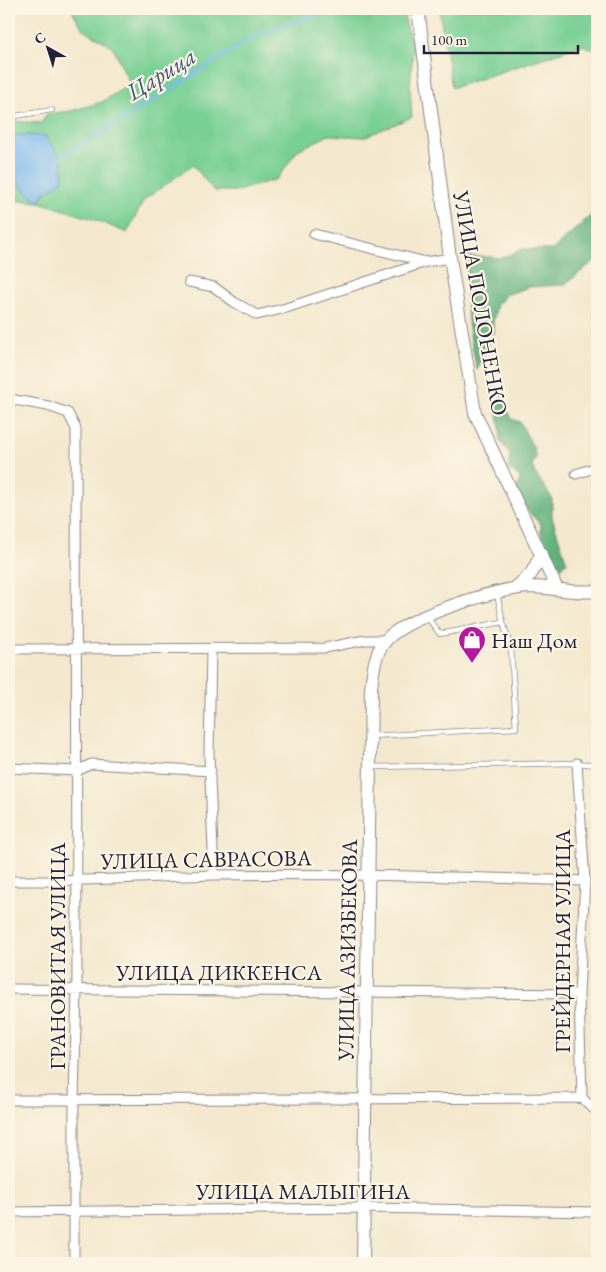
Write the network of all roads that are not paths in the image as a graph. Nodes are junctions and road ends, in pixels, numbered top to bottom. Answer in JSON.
{"nodes":[{"id":1,"x":418,"y":9,"type":"edge"},
{"id":2,"x":52,"y":110,"type":"dead end"},
{"id":3,"x":9,"y":117,"type":"edge"},
{"id":4,"x":314,"y":234,"type":"dead end"},
{"id":5,"x":450,"y":258,"type":"junction"},
{"id":6,"x":426,"y":262,"type":"junction"},
{"id":7,"x":189,"y":282,"type":"dead end"},
{"id":8,"x":9,"y":399,"type":"edge"},
{"id":9,"x":597,"y":467,"type":"edge"},
{"id":10,"x":576,"y":474,"type":"dead end"},
{"id":11,"x":540,"y":556,"type":"junction"},
{"id":12,"x":514,"y":589,"type":"junction"},
{"id":13,"x":557,"y":590,"type":"junction"},
{"id":14,"x":597,"y":591,"type":"edge"},
{"id":15,"x":497,"y":594,"type":"junction"},
{"id":16,"x":426,"y":615,"type":"junction"},
{"id":17,"x":504,"y":622,"type":"junction"},
{"id":18,"x":386,"y":640,"type":"junction"},
{"id":19,"x":9,"y":649,"type":"edge"},
{"id":20,"x":76,"y":649,"type":"junction"},
{"id":21,"x":211,"y":650,"type":"junction"},
{"id":22,"x":370,"y":736,"type":"junction"},
{"id":23,"x":577,"y":763,"type":"junction"},
{"id":24,"x":597,"y":765,"type":"edge"},
{"id":25,"x":370,"y":767,"type":"junction"},
{"id":26,"x":9,"y":768,"type":"edge"},
{"id":27,"x":211,"y":770,"type":"junction"},
{"id":28,"x":77,"y":771,"type":"junction"},
{"id":29,"x":214,"y":875,"type":"junction"},
{"id":30,"x":368,"y":875,"type":"junction"},
{"id":31,"x":9,"y":881,"type":"edge"},
{"id":32,"x":585,"y":881,"type":"junction"},
{"id":33,"x":76,"y":882,"type":"junction"},
{"id":34,"x":9,"y":989,"type":"edge"},
{"id":35,"x":77,"y":990,"type":"junction"},
{"id":36,"x":367,"y":991,"type":"junction"},
{"id":37,"x":579,"y":994,"type":"junction"},
{"id":38,"x":365,"y":1098,"type":"junction"},
{"id":39,"x":582,"y":1098,"type":"junction"},
{"id":40,"x":9,"y":1100,"type":"edge"},
{"id":41,"x":74,"y":1100,"type":"junction"},
{"id":42,"x":597,"y":1112,"type":"edge"},
{"id":43,"x":364,"y":1208,"type":"junction"},
{"id":44,"x":9,"y":1212,"type":"edge"},
{"id":45,"x":74,"y":1212,"type":"junction"},
{"id":46,"x":597,"y":1212,"type":"edge"},
{"id":47,"x":74,"y":1263,"type":"edge"},
{"id":48,"x":363,"y":1263,"type":"edge"}],
"edges":[{"from":1,"to":5,"type":"main road","name":"УЛИЦА ПОЛОНЕНКО"},
{"from":2,"to":3,"type":"lane"},
{"from":4,"to":6,"type":"street"},
{"from":5,"to":6,"type":"street"},
{"from":5,"to":11,"type":"main road","name":"УЛИЦА ПОЛОНЕНКО"},
{"from":6,"to":7,"type":"street"},
{"from":8,"to":20,"type":"street","name":"ГРАНОВИТАЯ УЛИЦА"},
{"from":9,"to":10,"type":"street"},
{"from":11,"to":12,"type":"main road"},
{"from":11,"to":13,"type":"main road","name":"УЛИЦА ПОЛОНЕНКО"},
{"from":12,"to":13,"type":"main road"},
{"from":12,"to":15,"type":"main road"},
{"from":13,"to":14,"type":"main road"},
{"from":15,"to":16,"type":"main road"},
{"from":15,"to":17,"type":"lane"},
{"from":16,"to":17,"type":"lane"},
{"from":16,"to":18,"type":"main road"},
{"from":17,"to":22,"type":"lane"},
{"from":18,"to":21,"type":"street"},
{"from":18,"to":22,"type":"main road","name":"УЛИЦА АЗИЗБЕКОВА"},
{"from":19,"to":20,"type":"street"},
{"from":20,"to":21,"type":"street"},
{"from":20,"to":28,"type":"street","name":"ГРАНОВИТАЯ УЛИЦА"},
{"from":21,"to":27,"type":"street"},
{"from":22,"to":25,"type":"main road","name":"УЛИЦА АЗИЗБЕКОВА"},
{"from":23,"to":24,"type":"lane"},
{"from":23,"to":25,"type":"lane"},
{"from":23,"to":32,"type":"street","name":"ГРЕЙДЕРНАЯ УЛИЦА"},
{"from":25,"to":30,"type":"main road","name":"УЛИЦА АЗИЗБЕКОВА"},
{"from":26,"to":28,"type":"street"},
{"from":27,"to":28,"type":"street"},
{"from":27,"to":29,"type":"street"},
{"from":28,"to":33,"type":"street","name":"ГРАНОВИТАЯ УЛИЦА"},
{"from":29,"to":30,"type":"street","name":"УЛИЦА САВРАСОВА"},
{"from":29,"to":33,"type":"street","name":"УЛИЦА САВРАСОВА"},
{"from":30,"to":32,"type":"street","name":"УЛИЦА САВРАСОВА"},
{"from":30,"to":36,"type":"main road","name":"УЛИЦА АЗИЗБЕКОВА"},
{"from":31,"to":33,"type":"street","name":"УЛИЦА САВРАСОВА"},
{"from":32,"to":37,"type":"street","name":"ГРЕЙДЕРНАЯ УЛИЦА"},
{"from":33,"to":35,"type":"street","name":"ГРАНОВИТАЯ УЛИЦА"},
{"from":34,"to":35,"type":"street","name":"УЛИЦА ДИККЕНСА"},
{"from":35,"to":36,"type":"street","name":"УЛИЦА ДИККЕНСА"},
{"from":35,"to":41,"type":"street","name":"ГРАНОВИТАЯ УЛИЦА"},
{"from":36,"to":37,"type":"street","name":"УЛИЦА ДИККЕНСА"},
{"from":36,"to":38,"type":"main road","name":"УЛИЦА АЗИЗБЕКОВА"},
{"from":37,"to":39,"type":"street","name":"ГРЕЙДЕРНАЯ УЛИЦА"},
{"from":38,"to":39,"type":"street"},
{"from":38,"to":41,"type":"street"},
{"from":38,"to":43,"type":"main road","name":"УЛИЦА АЗИЗБЕКОВА"},
{"from":39,"to":42,"type":"street"},
{"from":40,"to":41,"type":"street"},
{"from":41,"to":45,"type":"street","name":"ГРАНОВИТАЯ УЛИЦА"},
{"from":43,"to":45,"type":"street","name":"УЛИЦА МАЛЫГИНА"},
{"from":43,"to":46,"type":"street","name":"УЛИЦА МАЛЫГИНА"},
{"from":43,"to":48,"type":"main road","name":"УЛИЦА АЗИЗБЕКОВА"},
{"from":44,"to":45,"type":"street","name":"УЛИЦА МАЛЫГИНА"},
{"from":45,"to":47,"type":"street","name":"ГРАНОВИТАЯ УЛИЦА"}]}
